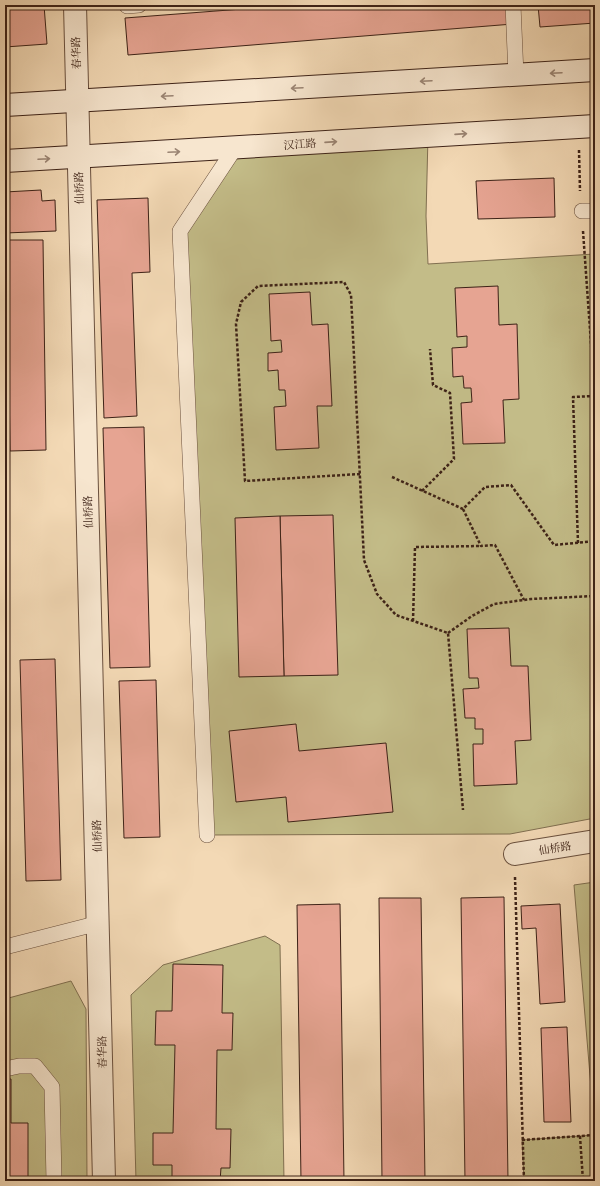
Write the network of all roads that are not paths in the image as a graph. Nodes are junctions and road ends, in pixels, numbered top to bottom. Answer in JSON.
{"nodes":[{"id":1,"x":75,"y":5,"type":"edge"},
{"id":2,"x":513,"y":5,"type":"edge"},
{"id":3,"x":595,"y":70,"type":"edge"},
{"id":4,"x":516,"y":75,"type":"junction"},
{"id":5,"x":78,"y":101,"type":"junction"},
{"id":6,"x":5,"y":105,"type":"edge"},
{"id":7,"x":595,"y":126,"type":"edge"},
{"id":8,"x":236,"y":148,"type":"junction"},
{"id":9,"x":79,"y":158,"type":"junction"},
{"id":10,"x":5,"y":161,"type":"edge"},
{"id":11,"x":208,"y":835,"type":"dead end"},
{"id":12,"x":595,"y":841,"type":"edge"},
{"id":13,"x":515,"y":854,"type":"road end"},
{"id":14,"x":99,"y":923,"type":"junction"},
{"id":15,"x":5,"y":947,"type":"edge"},
{"id":16,"x":5,"y":1069,"type":"edge"},
{"id":17,"x":54,"y":1181,"type":"edge"},
{"id":18,"x":104,"y":1181,"type":"edge"}],
"edges":[{"from":1,"to":5,"type":"street","name":"春华路"},
{"from":2,"to":4,"type":"lane"},
{"from":3,"to":4,"type":"street","one_way":true},
{"from":4,"to":5,"type":"street","one_way":true},
{"from":5,"to":6,"type":"street"},
{"from":5,"to":9,"type":"street","name":"仙桥路"},
{"from":8,"to":7,"type":"street","name":"汉江路","one_way":true},
{"from":9,"to":8,"type":"street","name":"汉江路","one_way":true},
{"from":8,"to":11,"type":"lane"},
{"from":10,"to":9,"type":"street","name":"汉江路","one_way":true},
{"from":9,"to":14,"type":"street","name":"仙桥路"},
{"from":12,"to":13,"type":"street","name":"仙桥路"},
{"from":14,"to":15,"type":"lane"},
{"from":14,"to":18,"type":"street","name":"春华路"},
{"from":16,"to":17,"type":"lane"}]}
